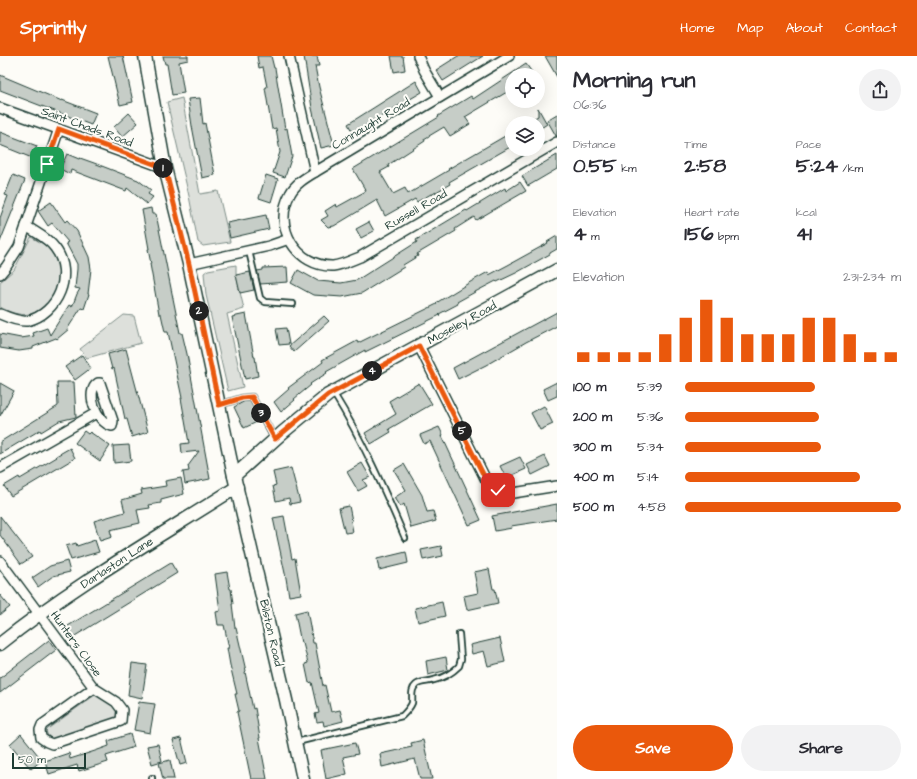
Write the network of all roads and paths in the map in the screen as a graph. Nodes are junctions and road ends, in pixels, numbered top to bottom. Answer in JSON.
{"nodes":[{"id":1,"x":145,"y":56,"type":"edge"},
{"id":2,"x":289,"y":56,"type":"edge"},
{"id":3,"x":418,"y":56,"type":"edge"},
{"id":4,"x":509,"y":56,"type":"edge"},
{"id":5,"x":440,"y":97,"type":"junction"},
{"id":6,"x":0,"y":108,"type":"edge"},
{"id":7,"x":59,"y":129,"type":"junction"},
{"id":8,"x":557,"y":142,"type":"edge"},
{"id":9,"x":165,"y":168,"type":"junction"},
{"id":10,"x":314,"y":172,"type":"junction"},
{"id":11,"x":26,"y":226,"type":"junction"},
{"id":12,"x":289,"y":239,"type":"junction"},
{"id":13,"x":249,"y":251,"type":"junction"},
{"id":14,"x":189,"y":264,"type":"junction"},
{"id":15,"x":2,"y":268,"type":"edge"},
{"id":16,"x":557,"y":270,"type":"edge"},
{"id":17,"x":293,"y":304,"type":"dead end"},
{"id":18,"x":0,"y":314,"type":"edge"},
{"id":19,"x":419,"y":346,"type":"junction"},
{"id":20,"x":333,"y":392,"type":"junction"},
{"id":21,"x":219,"y":405,"type":"junction"},
{"id":22,"x":96,"y":413,"type":"dead end"},
{"id":23,"x":275,"y":439,"type":"junction"},
{"id":24,"x":0,"y":468,"type":"edge"},
{"id":25,"x":236,"y":482,"type":"junction"},
{"id":26,"x":557,"y":486,"type":"edge"},
{"id":27,"x":405,"y":538,"type":"dead end"},
{"id":28,"x":0,"y":561,"type":"edge"},
{"id":29,"x":39,"y":614,"type":"junction"},
{"id":30,"x":459,"y":634,"type":"dead end"},
{"id":31,"x":0,"y":644,"type":"edge"},
{"id":32,"x":94,"y":688,"type":"junction"},
{"id":33,"x":295,"y":742,"type":"junction"},
{"id":34,"x":303,"y":779,"type":"edge"}],
"edges":[{"from":1,"to":9,"type":"main road","name":"Bilston Road"},
{"from":2,"to":10,"type":"street"},
{"from":3,"to":5,"type":"street"},
{"from":4,"to":5,"type":"street","name":"Connaught Road"},
{"from":5,"to":10,"type":"street","name":"Connaught Road"},
{"from":6,"to":7,"type":"street","name":"Saint Chads Road"},
{"from":7,"to":9,"type":"street","name":"Saint Chads Road"},
{"from":7,"to":11,"type":"street"},
{"from":8,"to":12,"type":"street","name":"Russell Road"},
{"from":9,"to":14,"type":"main road","name":"Bilston Road"},
{"from":10,"to":12,"type":"street","name":"Connaught Road"},
{"from":11,"to":15,"type":"street"},
{"from":11,"to":18,"type":"street"},
{"from":12,"to":13,"type":"street"},
{"from":13,"to":14,"type":"street"},
{"from":13,"to":17,"type":"lane"},
{"from":14,"to":21,"type":"main road","name":"Bilston Road"},
{"from":16,"to":19,"type":"main road","name":"Moseley Road"},
{"from":19,"to":20,"type":"main road","name":"Moseley Road"},
{"from":19,"to":26,"type":"street"},
{"from":20,"to":23,"type":"main road","name":"Moseley Road"},
{"from":20,"to":27,"type":"lane"},
{"from":21,"to":23,"type":"lane"},
{"from":21,"to":25,"type":"main road","name":"Bilston Road"},
{"from":22,"to":24,"type":"street"},
{"from":23,"to":25,"type":"main road","name":"Moseley Road"},
{"from":25,"to":29,"type":"main road","name":"Darlaston Lane"},
{"from":25,"to":33,"type":"main road","name":"Bilston Road"},
{"from":28,"to":29,"type":"street","name":"Hunters Close"},
{"from":29,"to":31,"type":"main road","name":"Darlaston Lane"},
{"from":29,"to":32,"type":"street","name":"Hunters Close"},
{"from":30,"to":33,"type":"lane"},
{"from":32,"to":32,"type":"street","name":"Hunters Close"},
{"from":33,"to":34,"type":"main road","name":"Bilston Road"}]}
